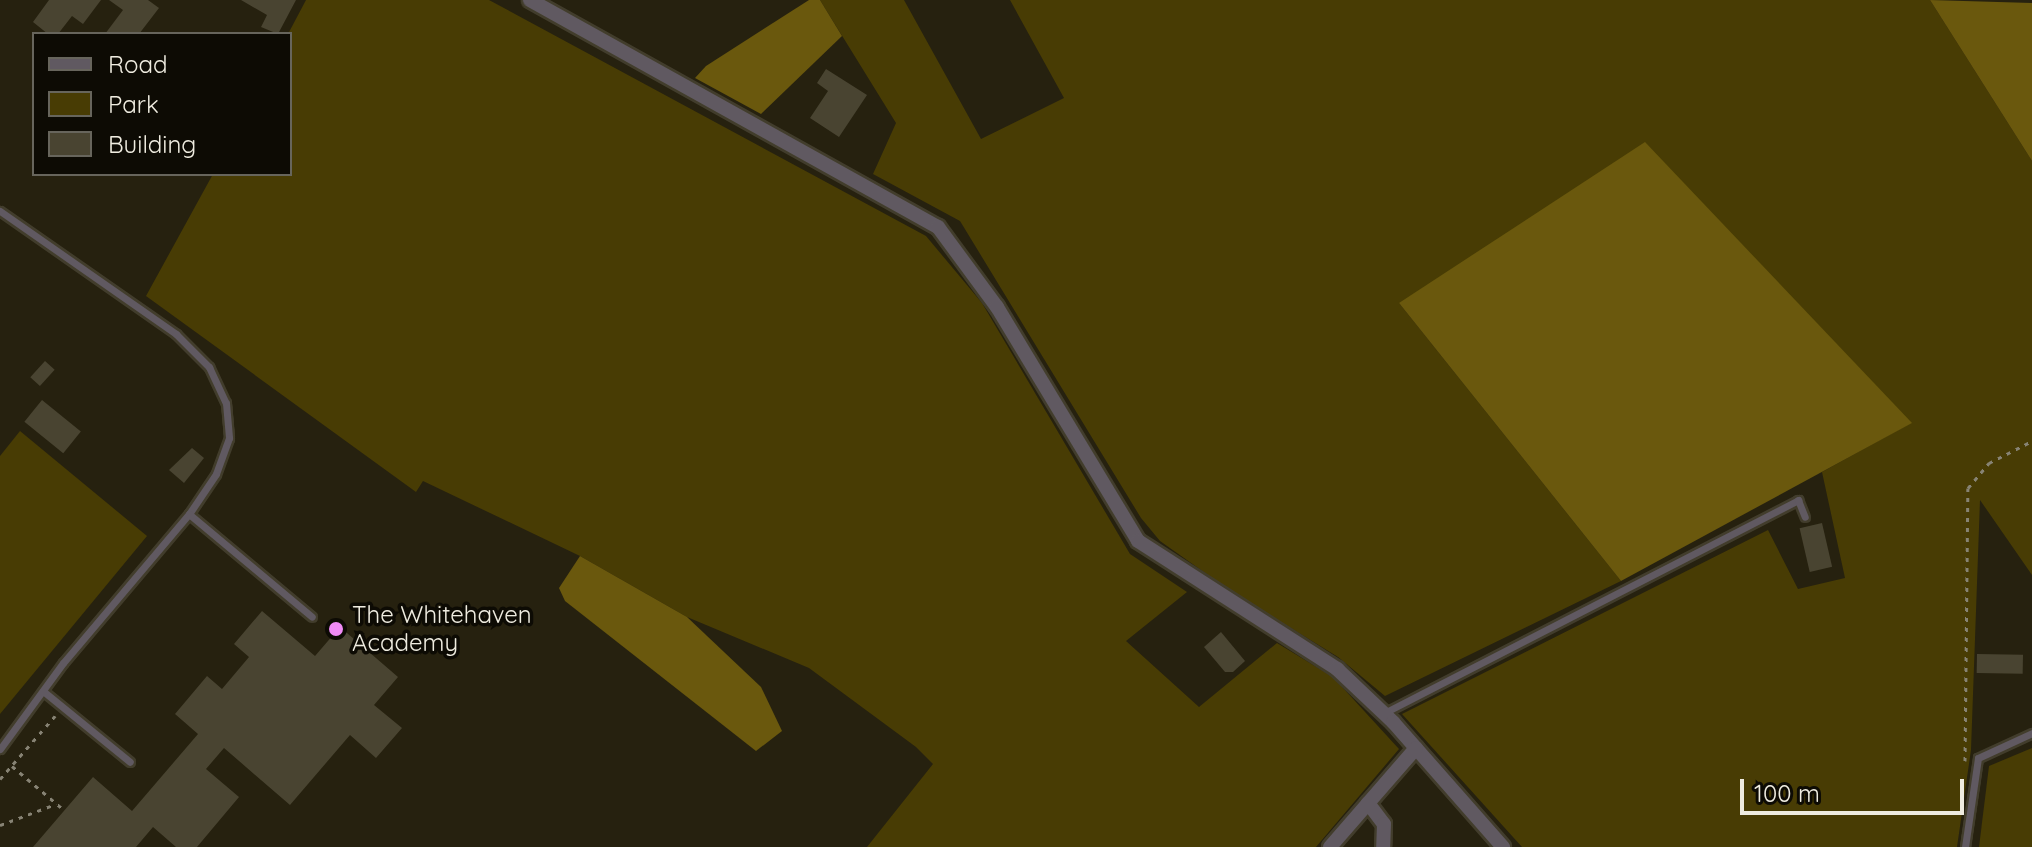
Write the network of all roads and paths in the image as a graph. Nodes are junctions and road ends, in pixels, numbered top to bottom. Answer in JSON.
{"nodes":[{"id":1,"x":530,"y":0,"type":"edge"},
{"id":2,"x":0,"y":211,"type":"edge"},
{"id":3,"x":2032,"y":441,"type":"edge"},
{"id":4,"x":189,"y":514,"type":"junction"},
{"id":5,"x":1805,"y":517,"type":"dead end"},
{"id":6,"x":312,"y":617,"type":"dead end"},
{"id":7,"x":43,"y":691,"type":"junction"},
{"id":8,"x":59,"y":712,"type":"dead end"},
{"id":9,"x":1384,"y":713,"type":"junction"},
{"id":10,"x":2032,"y":733,"type":"edge"},
{"id":11,"x":1416,"y":748,"type":"junction"},
{"id":12,"x":0,"y":749,"type":"edge"},
{"id":13,"x":130,"y":762,"type":"dead end"},
{"id":14,"x":11,"y":766,"type":"junction"},
{"id":15,"x":1975,"y":777,"type":"junction"},
{"id":16,"x":0,"y":779,"type":"edge"},
{"id":17,"x":1368,"y":803,"type":"junction"},
{"id":18,"x":56,"y":804,"type":"junction"},
{"id":19,"x":64,"y":810,"type":"dead end"},
{"id":20,"x":0,"y":825,"type":"edge"},
{"id":21,"x":1330,"y":847,"type":"edge"},
{"id":22,"x":1383,"y":847,"type":"edge"},
{"id":23,"x":1503,"y":847,"type":"edge"},
{"id":24,"x":1965,"y":847,"type":"edge"}],
"edges":[{"from":1,"to":9,"type":"street"},
{"from":2,"to":4,"type":"lane"},
{"from":3,"to":15,"type":"path"},
{"from":4,"to":6,"type":"lane"},
{"from":4,"to":7,"type":"lane"},
{"from":5,"to":9,"type":"lane"},
{"from":7,"to":12,"type":"lane"},
{"from":7,"to":13,"type":"lane"},
{"from":8,"to":14,"type":"path"},
{"from":9,"to":11,"type":"street"},
{"from":10,"to":15,"type":"lane"},
{"from":11,"to":17,"type":"street"},
{"from":11,"to":23,"type":"street"},
{"from":14,"to":16,"type":"path"},
{"from":14,"to":18,"type":"path"},
{"from":15,"to":24,"type":"lane"},
{"from":17,"to":21,"type":"street"},
{"from":17,"to":22,"type":"street"},
{"from":18,"to":19,"type":"path"},
{"from":18,"to":20,"type":"path"}]}
